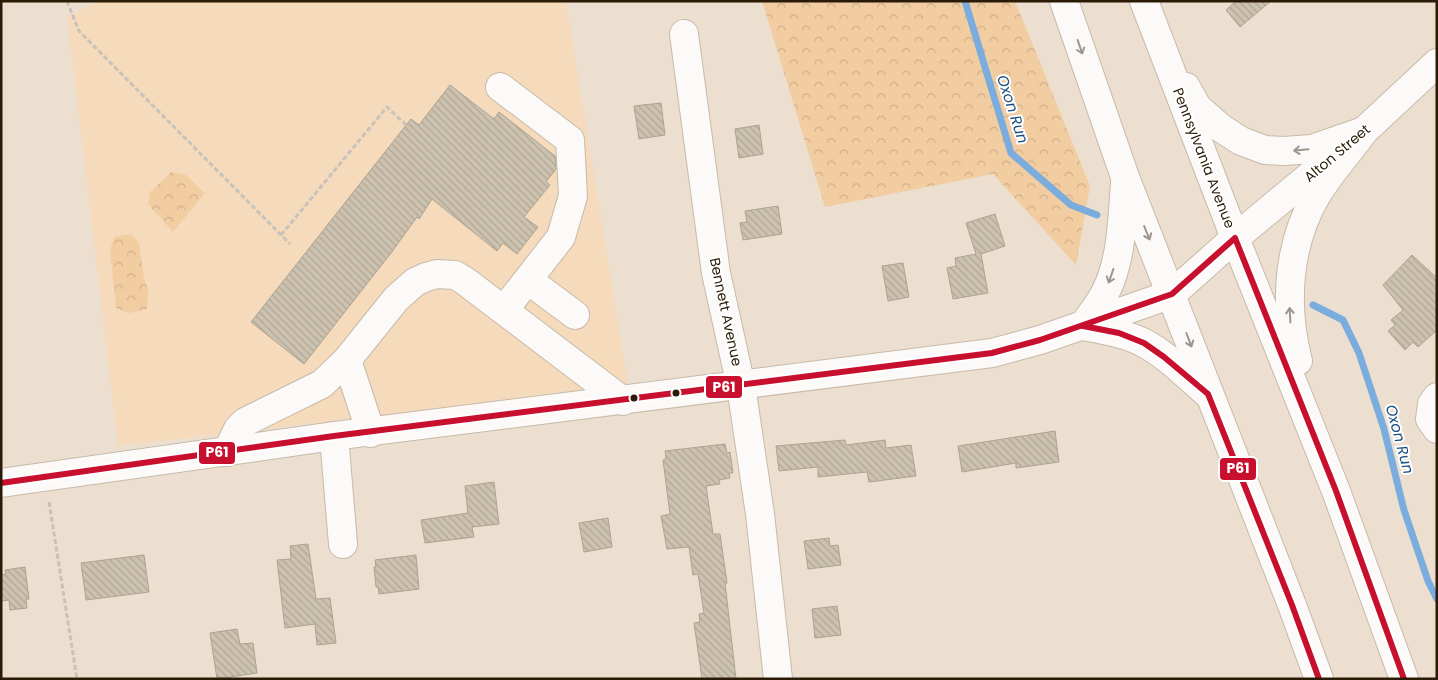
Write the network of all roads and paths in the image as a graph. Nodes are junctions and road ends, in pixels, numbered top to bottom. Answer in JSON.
{"nodes":[{"id":1,"x":67,"y":1,"type":"edge"},
{"id":2,"x":1064,"y":1,"type":"edge"},
{"id":3,"x":1144,"y":1,"type":"edge"},
{"id":4,"x":1154,"y":27,"type":"junction"},
{"id":5,"x":684,"y":34,"type":"dead end"},
{"id":6,"x":1437,"y":63,"type":"edge"},
{"id":7,"x":500,"y":87,"type":"dead end"},
{"id":8,"x":406,"y":125,"type":"dead end"},
{"id":9,"x":1364,"y":131,"type":"junction"},
{"id":10,"x":1125,"y":177,"type":"junction"},
{"id":11,"x":281,"y":236,"type":"junction"},
{"id":12,"x":1235,"y":238,"type":"junction"},
{"id":13,"x":290,"y":244,"type":"dead end"},
{"id":14,"x":528,"y":280,"type":"junction"},
{"id":15,"x":1172,"y":294,"type":"junction"},
{"id":16,"x":504,"y":310,"type":"junction"},
{"id":17,"x":575,"y":314,"type":"dead end"},
{"id":18,"x":1083,"y":326,"type":"junction"},
{"id":19,"x":347,"y":360,"type":"junction"},
{"id":20,"x":741,"y":386,"type":"junction"},
{"id":21,"x":1208,"y":394,"type":"junction"},
{"id":22,"x":1437,"y":397,"type":"edge"},
{"id":23,"x":623,"y":401,"type":"junction"},
{"id":24,"x":1434,"y":427,"type":"edge"},
{"id":25,"x":371,"y":433,"type":"junction"},
{"id":26,"x":334,"y":436,"type":"junction"},
{"id":27,"x":227,"y":452,"type":"junction"},
{"id":28,"x":44,"y":477,"type":"junction"},
{"id":29,"x":1,"y":483,"type":"edge"},
{"id":30,"x":343,"y":544,"type":"dead end"},
{"id":31,"x":1363,"y":562,"type":"junction"},
{"id":32,"x":77,"y":679,"type":"edge"},
{"id":33,"x":778,"y":679,"type":"edge"},
{"id":34,"x":1319,"y":679,"type":"edge"},
{"id":35,"x":1404,"y":679,"type":"edge"}],
"edges":[{"from":1,"to":11,"type":"path"},
{"from":2,"to":10,"type":"main road","one_way":true},
{"from":3,"to":4,"type":"main road","name":"Pennsylvania Avenue"},
{"from":9,"to":4,"type":"main road","one_way":true},
{"from":4,"to":12,"type":"main road","name":"Pennsylvania Avenue"},
{"from":5,"to":20,"type":"main road","name":"Bennett Avenue"},
{"from":6,"to":9,"type":"main road","name":"Alton Street"},
{"from":7,"to":14,"type":"main road"},
{"from":8,"to":11,"type":"path"},
{"from":9,"to":12,"type":"main road","name":"Alton Street"},
{"from":31,"to":9,"type":"main road","one_way":true},
{"from":10,"to":15,"type":"main road","one_way":true},
{"from":10,"to":18,"type":"main road","one_way":true},
{"from":11,"to":13,"type":"path"},
{"from":12,"to":15,"type":"main road","name":"Alton Street"},
{"from":12,"to":31,"type":"main road","name":"Pennsylvania Avenue"},
{"from":14,"to":16,"type":"main road"},
{"from":14,"to":17,"type":"main road"},
{"from":15,"to":18,"type":"main road"},
{"from":15,"to":21,"type":"main road","one_way":true},
{"from":16,"to":19,"type":"main road"},
{"from":16,"to":23,"type":"main road"},
{"from":18,"to":20,"type":"main road"},
{"from":18,"to":21,"type":"main road"},
{"from":19,"to":25,"type":"main road"},
{"from":19,"to":27,"type":"main road"},
{"from":20,"to":23,"type":"main road"},
{"from":20,"to":33,"type":"main road","name":"Bennett Avenue"},
{"from":21,"to":34,"type":"main road"},
{"from":22,"to":24,"type":"main road"},
{"from":23,"to":25,"type":"main road"},
{"from":25,"to":26,"type":"main road"},
{"from":26,"to":27,"type":"main road"},
{"from":26,"to":30,"type":"main road"},
{"from":27,"to":28,"type":"main road"},
{"from":28,"to":29,"type":"main road"},
{"from":28,"to":32,"type":"path"},
{"from":31,"to":35,"type":"main road","name":"Pennsylvania Avenue"}]}
